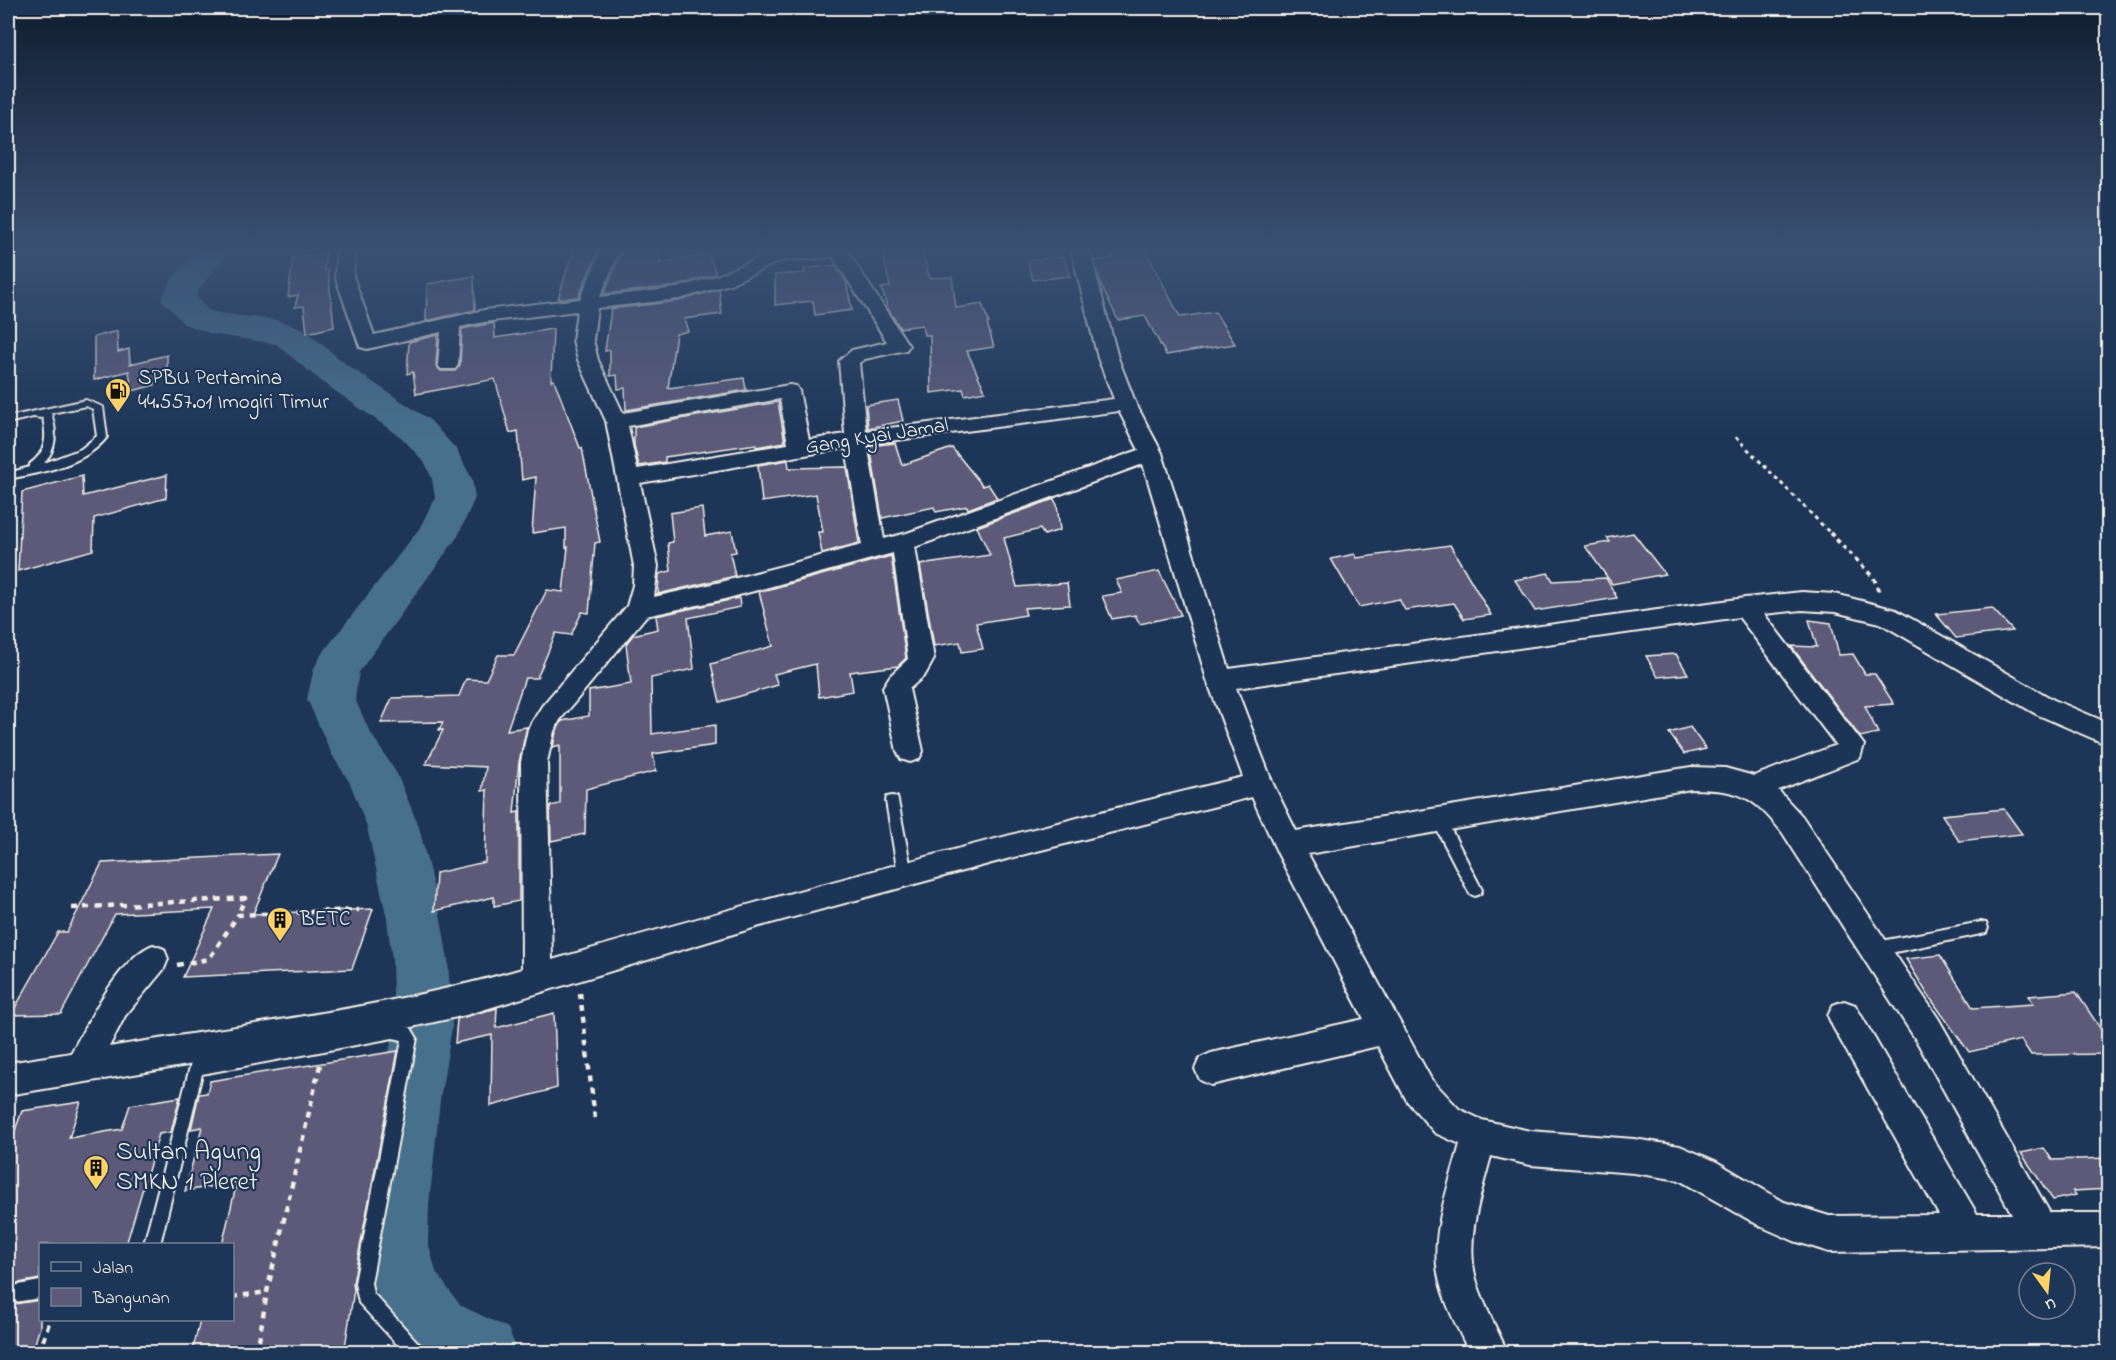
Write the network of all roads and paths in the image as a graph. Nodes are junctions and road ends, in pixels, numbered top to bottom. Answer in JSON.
{"nodes":[{"id":1,"x":357,"y":312,"type":"edge"},
{"id":2,"x":510,"y":312,"type":"edge"},
{"id":3,"x":587,"y":312,"type":"edge"},
{"id":4,"x":878,"y":312,"type":"edge"},
{"id":5,"x":1096,"y":312,"type":"edge"},
{"id":6,"x":451,"y":324,"type":"junction"},
{"id":7,"x":448,"y":365,"type":"dead end"},
{"id":8,"x":1126,"y":404,"type":"junction"},
{"id":9,"x":33,"y":414,"type":"junction"},
{"id":10,"x":8,"y":420,"type":"edge"},
{"id":11,"x":616,"y":421,"type":"junction"},
{"id":12,"x":1736,"y":437,"type":"dead end"},
{"id":13,"x":856,"y":440,"type":"junction"},
{"id":14,"x":800,"y":449,"type":"junction"},
{"id":15,"x":1151,"y":453,"type":"junction"},
{"id":16,"x":22,"y":472,"type":"junction"},
{"id":17,"x":8,"y":476,"type":"edge"},
{"id":18,"x":628,"y":478,"type":"junction"},
{"id":19,"x":903,"y":542,"type":"junction"},
{"id":20,"x":875,"y":550,"type":"junction"},
{"id":21,"x":1745,"y":607,"type":"junction"},
{"id":22,"x":638,"y":609,"type":"junction"},
{"id":23,"x":1887,"y":616,"type":"junction"},
{"id":24,"x":1220,"y":680,"type":"junction"},
{"id":25,"x":2109,"y":734,"type":"edge"},
{"id":26,"x":910,"y":751,"type":"dead end"},
{"id":27,"x":1259,"y":784,"type":"junction"},
{"id":28,"x":1755,"y":787,"type":"junction"},
{"id":29,"x":892,"y":801,"type":"dead end"},
{"id":30,"x":1439,"y":820,"type":"junction"},
{"id":31,"x":1288,"y":845,"type":"junction"},
{"id":32,"x":906,"y":874,"type":"junction"},
{"id":33,"x":1475,"y":890,"type":"dead end"},
{"id":34,"x":72,"y":908,"type":"dead end"},
{"id":35,"x":359,"y":910,"type":"dead end"},
{"id":36,"x":238,"y":915,"type":"junction"},
{"id":37,"x":1981,"y":928,"type":"dead end"},
{"id":38,"x":1875,"y":950,"type":"junction"},
{"id":39,"x":148,"y":965,"type":"joint"},
{"id":40,"x":576,"y":966,"type":"junction"},
{"id":41,"x":537,"y":978,"type":"junction"},
{"id":42,"x":1844,"y":1016,"type":"dead end"},
{"id":43,"x":1385,"y":1029,"type":"junction"},
{"id":44,"x":325,"y":1044,"type":"junction"},
{"id":45,"x":81,"y":1066,"type":"junction"},
{"id":46,"x":1211,"y":1068,"type":"dead end"},
{"id":47,"x":8,"y":1079,"type":"edge"},
{"id":48,"x":596,"y":1119,"type":"dead end"},
{"id":49,"x":1479,"y":1136,"type":"junction"},
{"id":50,"x":2040,"y":1230,"type":"junction"},
{"id":51,"x":2109,"y":1230,"type":"edge"},
{"id":52,"x":1968,"y":1232,"type":"junction"},
{"id":53,"x":152,"y":1243,"type":"edge"},
{"id":54,"x":39,"y":1290,"type":"edge"},
{"id":55,"x":267,"y":1292,"type":"junction"},
{"id":56,"x":8,"y":1295,"type":"edge"},
{"id":57,"x":234,"y":1298,"type":"edge"},
{"id":58,"x":50,"y":1321,"type":"edge"},
{"id":59,"x":39,"y":1353,"type":"edge"},
{"id":60,"x":257,"y":1353,"type":"edge"},
{"id":61,"x":415,"y":1353,"type":"edge"},
{"id":62,"x":1488,"y":1353,"type":"edge"}],
"edges":[{"from":1,"to":6,"type":"street"},
{"from":2,"to":6,"type":"street"},
{"from":3,"to":11,"type":"street"},
{"from":4,"to":13,"type":"street"},
{"from":5,"to":8,"type":"street"},
{"from":6,"to":7,"type":"street"},
{"from":8,"to":13,"type":"street","name":"Gang Kyai Jamal"},
{"from":8,"to":15,"type":"street"},
{"from":9,"to":10,"type":"lane"},
{"from":9,"to":16,"type":"lane"},
{"from":9,"to":16,"type":"lane"},
{"from":11,"to":14,"type":"street"},
{"from":11,"to":18,"type":"street"},
{"from":12,"to":23,"type":"path"},
{"from":13,"to":14,"type":"street","name":"Gang Kyai Jamal"},
{"from":13,"to":20,"type":"street"},
{"from":14,"to":18,"type":"street","name":"Gang Kyai Jamal"},
{"from":15,"to":19,"type":"street"},
{"from":15,"to":24,"type":"street"},
{"from":16,"to":17,"type":"lane"},
{"from":18,"to":22,"type":"street"},
{"from":19,"to":20,"type":"street"},
{"from":19,"to":26,"type":"street"},
{"from":20,"to":22,"type":"street"},
{"from":21,"to":23,"type":"street"},
{"from":21,"to":24,"type":"street"},
{"from":21,"to":28,"type":"street"},
{"from":22,"to":41,"type":"street"},
{"from":23,"to":25,"type":"street"},
{"from":24,"to":27,"type":"street"},
{"from":27,"to":31,"type":"street"},
{"from":27,"to":32,"type":"street"},
{"from":28,"to":30,"type":"street"},
{"from":28,"to":38,"type":"street"},
{"from":29,"to":32,"type":"lane"},
{"from":30,"to":31,"type":"street"},
{"from":30,"to":33,"type":"lane"},
{"from":31,"to":43,"type":"street"},
{"from":32,"to":40,"type":"street"},
{"from":34,"to":36,"type":"path"},
{"from":35,"to":36,"type":"path"},
{"from":36,"to":39,"type":"path"},
{"from":37,"to":38,"type":"lane"},
{"from":38,"to":50,"type":"street"},
{"from":39,"to":45,"type":"street"},
{"from":40,"to":41,"type":"street"},
{"from":40,"to":48,"type":"path"},
{"from":41,"to":45,"type":"street"},
{"from":42,"to":52,"type":"street"},
{"from":43,"to":46,"type":"street"},
{"from":43,"to":49,"type":"street"},
{"from":44,"to":53,"type":"lane"},
{"from":44,"to":55,"type":"path"},
{"from":44,"to":61,"type":"lane"},
{"from":45,"to":47,"type":"street"},
{"from":49,"to":52,"type":"street"},
{"from":49,"to":62,"type":"street"},
{"from":50,"to":51,"type":"street"},
{"from":50,"to":52,"type":"street"},
{"from":54,"to":56,"type":"lane"},
{"from":55,"to":57,"type":"path"},
{"from":55,"to":60,"type":"path"},
{"from":58,"to":59,"type":"path"}]}
